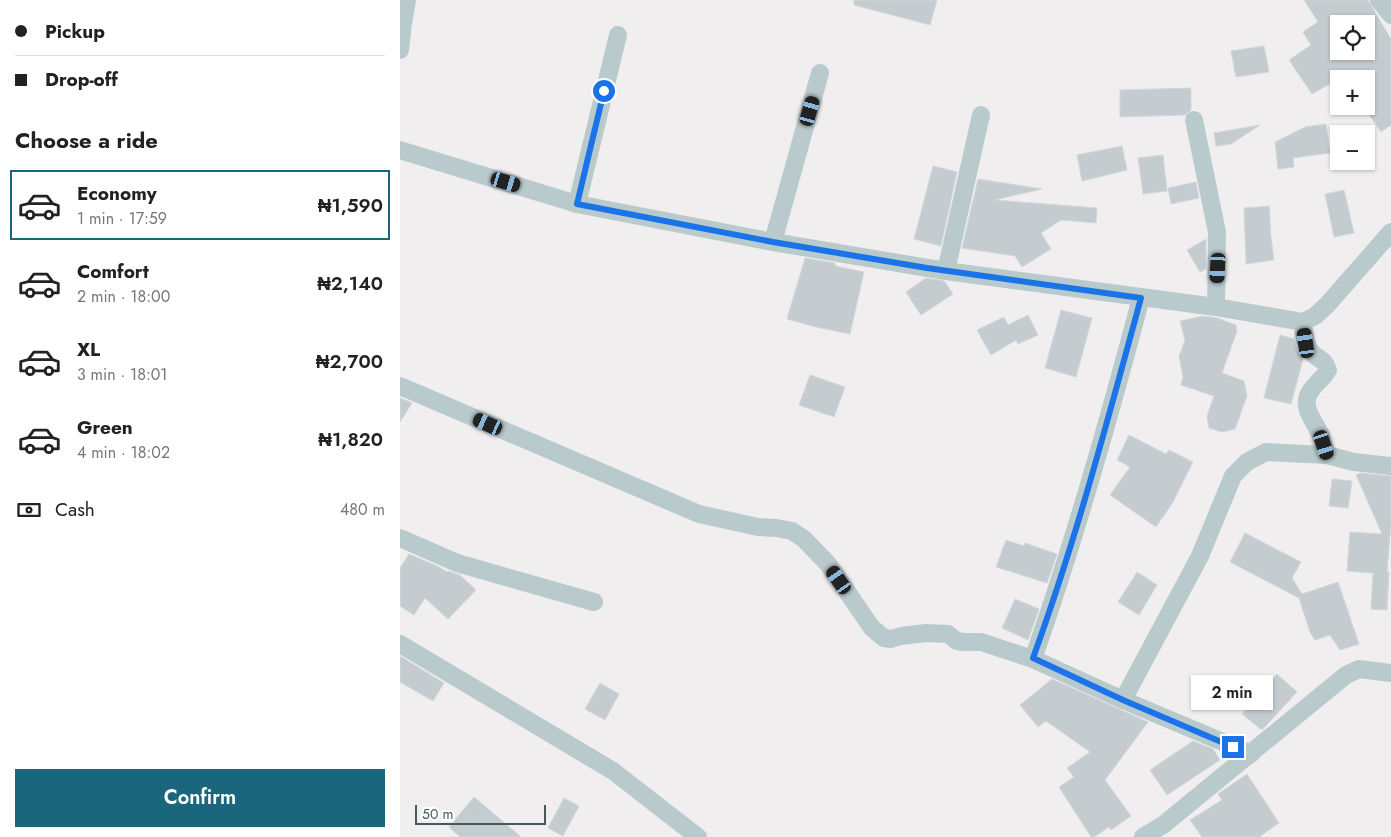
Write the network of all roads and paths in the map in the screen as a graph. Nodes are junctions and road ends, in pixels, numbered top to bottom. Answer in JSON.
{"nodes":[{"id":1,"x":407,"y":0,"type":"edge"},
{"id":2,"x":1379,"y":0,"type":"edge"},
{"id":3,"x":1391,"y":15,"type":"edge"},
{"id":4,"x":401,"y":22,"type":"edge"},
{"id":5,"x":618,"y":35,"type":"dead end"},
{"id":6,"x":400,"y":50,"type":"edge"},
{"id":7,"x":820,"y":73,"type":"dead end"},
{"id":8,"x":981,"y":115,"type":"dead end"},
{"id":9,"x":1194,"y":120,"type":"dead end"},
{"id":10,"x":400,"y":150,"type":"edge"},
{"id":11,"x":577,"y":204,"type":"junction"},
{"id":12,"x":1391,"y":232,"type":"edge"},
{"id":13,"x":773,"y":242,"type":"junction"},
{"id":14,"x":946,"y":271,"type":"junction"},
{"id":15,"x":1141,"y":298,"type":"junction"},
{"id":16,"x":1216,"y":307,"type":"junction"},
{"id":17,"x":1303,"y":322,"type":"junction"},
{"id":18,"x":400,"y":386,"type":"edge"},
{"id":19,"x":1327,"y":455,"type":"junction"},
{"id":20,"x":1391,"y":466,"type":"edge"},
{"id":21,"x":400,"y":538,"type":"edge"},
{"id":22,"x":594,"y":602,"type":"dead end"},
{"id":23,"x":400,"y":644,"type":"edge"},
{"id":24,"x":1033,"y":658,"type":"junction"},
{"id":25,"x":1391,"y":673,"type":"edge"},
{"id":26,"x":1123,"y":700,"type":"junction"},
{"id":27,"x":1251,"y":754,"type":"junction"},
{"id":28,"x":1167,"y":831,"type":"edge"},
{"id":29,"x":690,"y":835,"type":"edge"},
{"id":30,"x":1143,"y":837,"type":"edge"}],
"edges":[{"from":1,"to":4,"type":"street"},
{"from":2,"to":3,"type":"street"},
{"from":4,"to":6,"type":"street"},
{"from":5,"to":11,"type":"street"},
{"from":7,"to":13,"type":"street"},
{"from":8,"to":14,"type":"street"},
{"from":9,"to":16,"type":"street"},
{"from":10,"to":11,"type":"street"},
{"from":11,"to":13,"type":"street"},
{"from":12,"to":17,"type":"street"},
{"from":13,"to":14,"type":"street"},
{"from":14,"to":15,"type":"street"},
{"from":15,"to":16,"type":"street"},
{"from":15,"to":24,"type":"street"},
{"from":16,"to":17,"type":"street"},
{"from":17,"to":19,"type":"street"},
{"from":18,"to":24,"type":"street"},
{"from":19,"to":20,"type":"street"},
{"from":19,"to":26,"type":"street"},
{"from":21,"to":22,"type":"street"},
{"from":23,"to":29,"type":"street"},
{"from":24,"to":26,"type":"street"},
{"from":25,"to":27,"type":"street"},
{"from":26,"to":27,"type":"street"},
{"from":27,"to":28,"type":"street"},
{"from":28,"to":30,"type":"street"}]}
